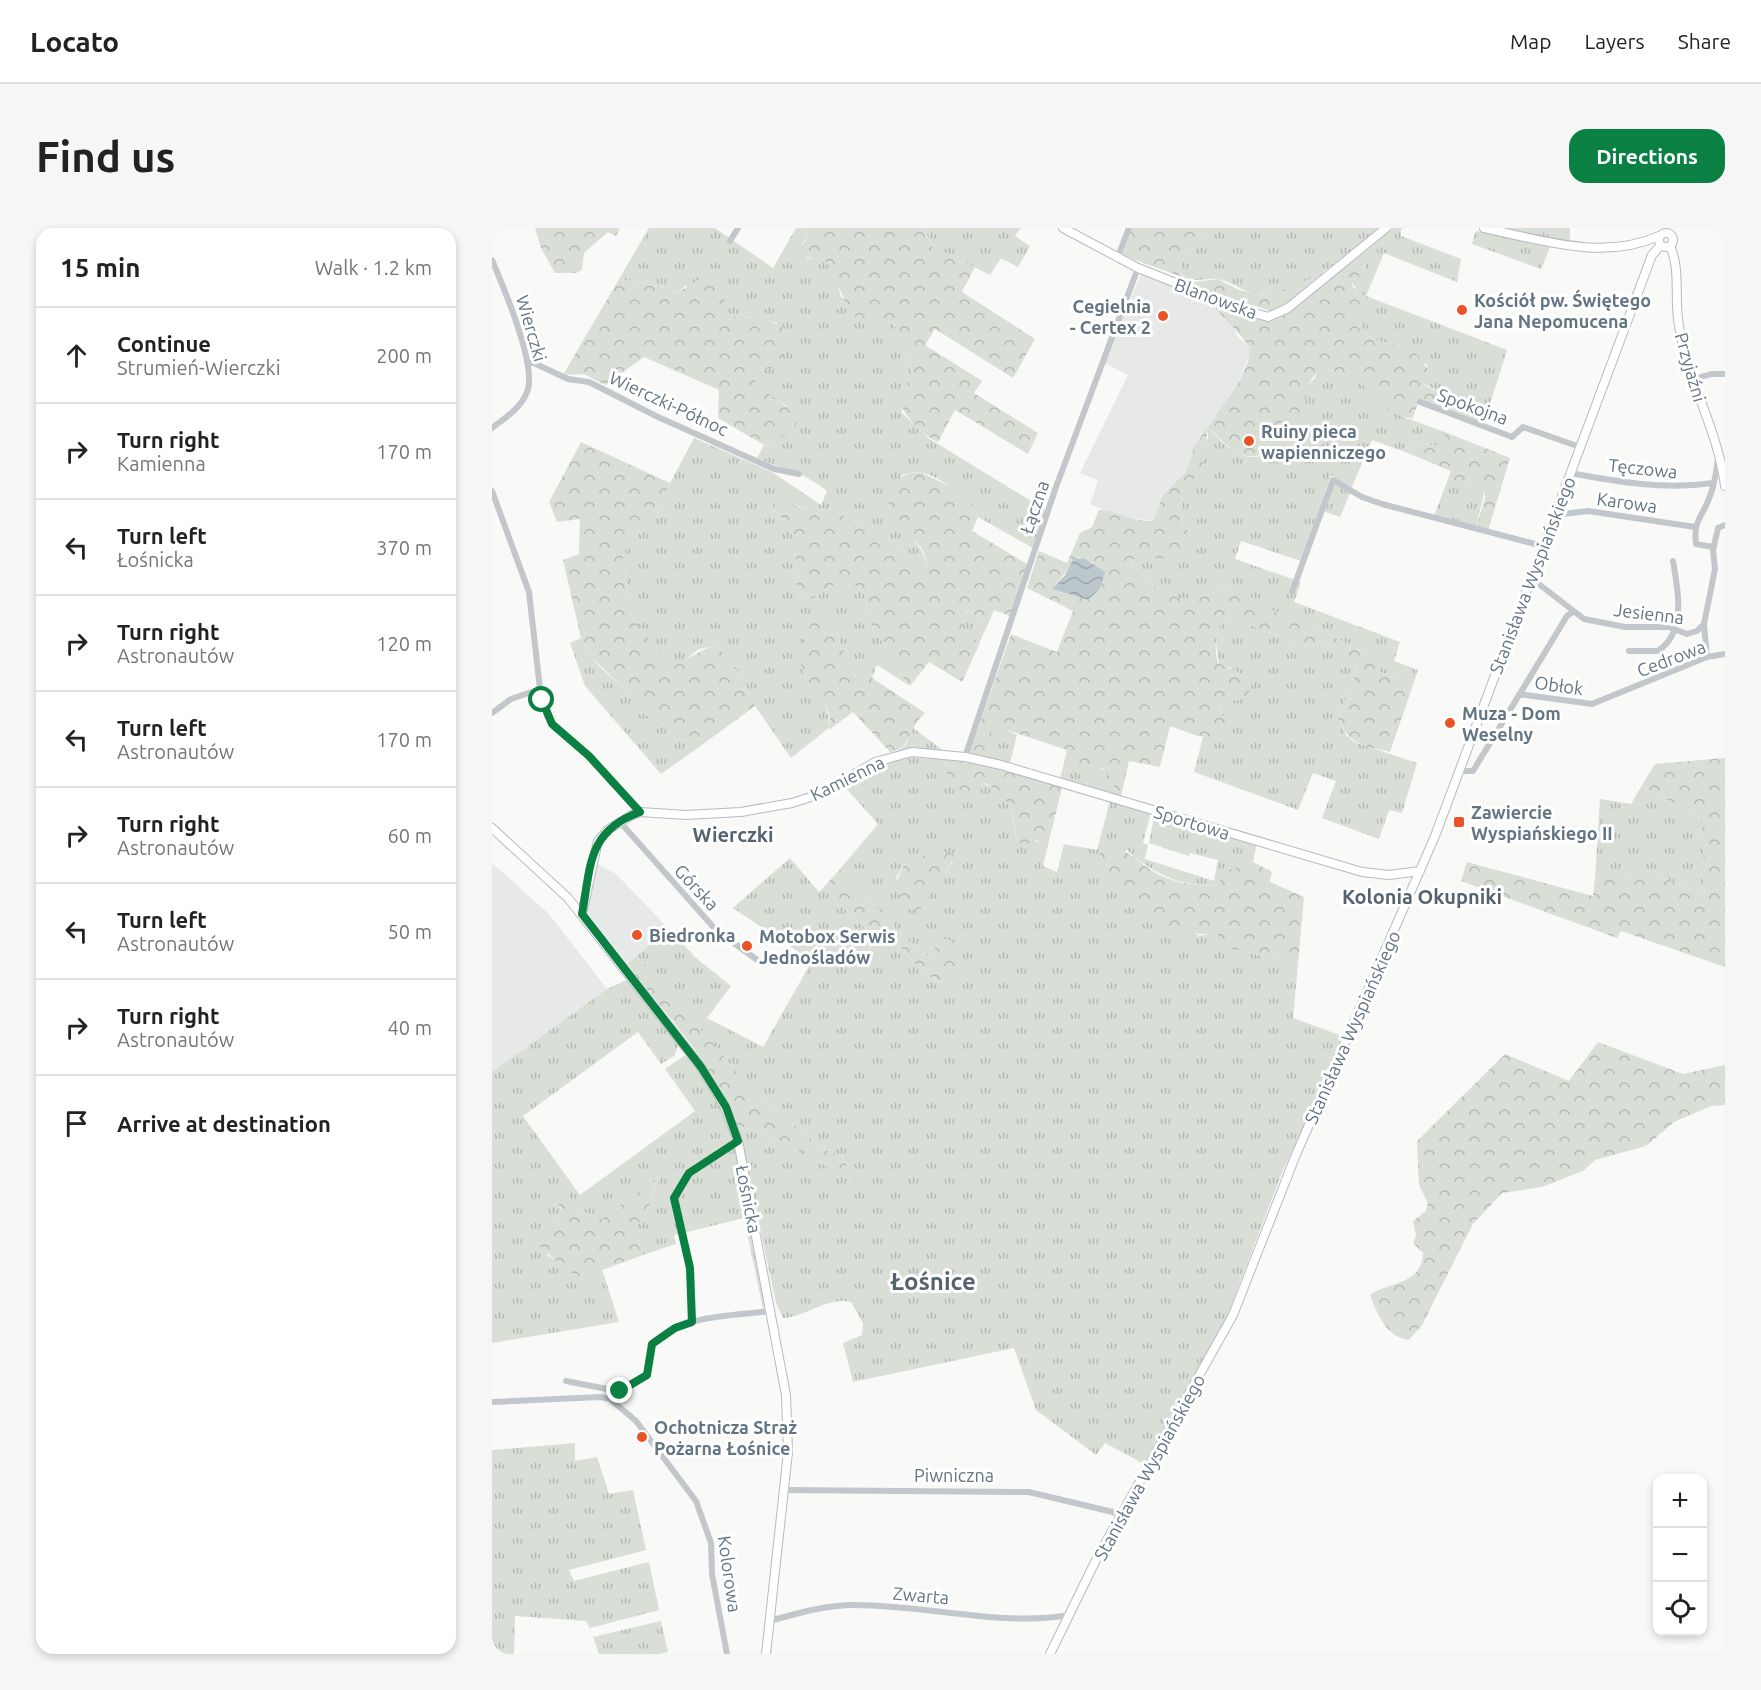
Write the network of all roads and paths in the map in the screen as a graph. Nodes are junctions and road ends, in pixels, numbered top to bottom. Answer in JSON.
{"nodes":[{"id":1,"x":738,"y":228,"type":"edge"},
{"id":2,"x":1063,"y":228,"type":"edge"},
{"id":3,"x":1129,"y":228,"type":"edge"},
{"id":4,"x":1386,"y":228,"type":"edge"},
{"id":5,"x":1484,"y":228,"type":"edge"},
{"id":6,"x":1672,"y":232,"type":"edge"},
{"id":7,"x":1662,"y":240,"type":"edge"},
{"id":8,"x":730,"y":241,"type":"dead end"},
{"id":9,"x":1117,"y":259,"type":"junction"},
{"id":10,"x":492,"y":260,"type":"edge"},
{"id":11,"x":1138,"y":268,"type":"junction"},
{"id":12,"x":526,"y":363,"type":"junction"},
{"id":13,"x":1725,"y":374,"type":"edge"},
{"id":14,"x":1691,"y":380,"type":"junction"},
{"id":15,"x":1420,"y":402,"type":"dead end"},
{"id":16,"x":492,"y":428,"type":"edge"},
{"id":17,"x":1580,"y":447,"type":"junction"},
{"id":18,"x":1719,"y":452,"type":"junction"},
{"id":19,"x":1570,"y":473,"type":"junction"},
{"id":20,"x":799,"y":474,"type":"dead end"},
{"id":21,"x":1713,"y":483,"type":"junction"},
{"id":22,"x":1725,"y":486,"type":"edge"},
{"id":23,"x":492,"y":491,"type":"edge"},
{"id":24,"x":1554,"y":515,"type":"junction"},
{"id":25,"x":1725,"y":525,"type":"edge"},
{"id":26,"x":1695,"y":527,"type":"junction"},
{"id":27,"x":1543,"y":546,"type":"junction"},
{"id":28,"x":1713,"y":547,"type":"junction"},
{"id":29,"x":1673,"y":561,"type":"dead end"},
{"id":30,"x":1531,"y":578,"type":"junction"},
{"id":31,"x":1292,"y":592,"type":"dead end"},
{"id":32,"x":1573,"y":612,"type":"junction"},
{"id":33,"x":1704,"y":624,"type":"junction"},
{"id":34,"x":1674,"y":630,"type":"junction"},
{"id":35,"x":1629,"y":651,"type":"dead end"},
{"id":36,"x":1725,"y":654,"type":"edge"},
{"id":37,"x":1707,"y":657,"type":"junction"},
{"id":38,"x":540,"y":689,"type":"junction"},
{"id":39,"x":1628,"y":689,"type":"joint"},
{"id":40,"x":1519,"y":694,"type":"junction"},
{"id":41,"x":492,"y":713,"type":"edge"},
{"id":42,"x":965,"y":757,"type":"junction"},
{"id":43,"x":1459,"y":771,"type":"junction"},
{"id":44,"x":640,"y":812,"type":"junction"},
{"id":45,"x":620,"y":822,"type":"junction"},
{"id":46,"x":492,"y":828,"type":"edge"},
{"id":47,"x":1420,"y":870,"type":"junction"},
{"id":48,"x":582,"y":914,"type":"junction"},
{"id":49,"x":760,"y":962,"type":"dead end"},
{"id":50,"x":738,"y":1141,"type":"junction"},
{"id":51,"x":771,"y":1311,"type":"junction"},
{"id":52,"x":692,"y":1322,"type":"junction"},
{"id":53,"x":566,"y":1381,"type":"dead end"},
{"id":54,"x":613,"y":1397,"type":"junction"},
{"id":55,"x":492,"y":1402,"type":"edge"},
{"id":56,"x":784,"y":1490,"type":"junction"},
{"id":57,"x":1121,"y":1514,"type":"junction"},
{"id":58,"x":1070,"y":1615,"type":"junction"},
{"id":59,"x":770,"y":1621,"type":"junction"},
{"id":60,"x":727,"y":1654,"type":"edge"},
{"id":61,"x":766,"y":1654,"type":"edge"},
{"id":62,"x":1050,"y":1654,"type":"edge"}],
"edges":[{"from":1,"to":8,"type":"street"},
{"from":2,"to":9,"type":"street","name":"Blanowska"},
{"from":3,"to":9,"type":"street"},
{"from":4,"to":11,"type":"street","name":"Blanowska"},
{"from":5,"to":7,"type":"street"},
{"from":6,"to":7,"type":"street"},
{"from":7,"to":14,"type":"street","name":"Przyjaźni"},
{"from":7,"to":17,"type":"street","name":"Stanisława Wyspiańskiego"},
{"from":9,"to":11,"type":"street","name":"Blanowska"},
{"from":10,"to":12,"type":"street","name":"Wierczki"},
{"from":11,"to":42,"type":"street","name":"Łączna"},
{"from":12,"to":16,"type":"street","name":"Wierczki"},
{"from":12,"to":20,"type":"street","name":"Wierczki-Północ"},
{"from":13,"to":14,"type":"street"},
{"from":14,"to":18,"type":"street","name":"Przyjaźni"},
{"from":15,"to":17,"type":"street","name":"Spokojna"},
{"from":17,"to":19,"type":"street","name":"Stanisława Wyspiańskiego"},
{"from":18,"to":21,"type":"street"},
{"from":18,"to":22,"type":"street","name":"Przyjaźni"},
{"from":19,"to":21,"type":"street","name":"Tęczowa"},
{"from":19,"to":24,"type":"street","name":"Stanisława Wyspiańskiego"},
{"from":21,"to":26,"type":"street"},
{"from":23,"to":38,"type":"street"},
{"from":24,"to":26,"type":"street","name":"Karowa"},
{"from":24,"to":27,"type":"street","name":"Stanisława Wyspiańskiego"},
{"from":25,"to":28,"type":"street","name":"Jesienna"},
{"from":26,"to":28,"type":"street"},
{"from":27,"to":30,"type":"street","name":"Stanisława Wyspiańskiego"},
{"from":27,"to":31,"type":"street"},
{"from":28,"to":33,"type":"street","name":"Jesienna"},
{"from":29,"to":34,"type":"street"},
{"from":30,"to":32,"type":"street","name":"Jesienna"},
{"from":30,"to":43,"type":"street","name":"Stanisława Wyspiańskiego"},
{"from":32,"to":34,"type":"street","name":"Jesienna"},
{"from":32,"to":40,"type":"street"},
{"from":33,"to":34,"type":"street","name":"Jesienna"},
{"from":33,"to":37,"type":"street"},
{"from":34,"to":35,"type":"street"},
{"from":36,"to":37,"type":"street","name":"Cedrowa"},
{"from":37,"to":39,"type":"street","name":"Cedrowa"},
{"from":38,"to":41,"type":"street"},
{"from":38,"to":44,"type":"street"},
{"from":39,"to":40,"type":"street","name":"Obłok"},
{"from":40,"to":43,"type":"street"},
{"from":42,"to":44,"type":"street","name":"Kamienna"},
{"from":42,"to":47,"type":"street","name":"Sportowa"},
{"from":43,"to":47,"type":"street","name":"Stanisława Wyspiańskiego"},
{"from":44,"to":45,"type":"street"},
{"from":45,"to":48,"type":"street"},
{"from":45,"to":49,"type":"street","name":"Górska"},
{"from":46,"to":48,"type":"street","name":"Łośnicka"},
{"from":47,"to":57,"type":"street","name":"Stanisława Wyspiańskiego"},
{"from":48,"to":50,"type":"street","name":"Łośnicka"},
{"from":50,"to":51,"type":"street","name":"Łośnicka"},
{"from":50,"to":52,"type":"street"},
{"from":51,"to":52,"type":"street"},
{"from":51,"to":56,"type":"street","name":"Łośnicka"},
{"from":52,"to":54,"type":"street"},
{"from":53,"to":54,"type":"street"},
{"from":54,"to":55,"type":"street"},
{"from":54,"to":60,"type":"street","name":"Kolorowa"},
{"from":56,"to":57,"type":"street","name":"Piwniczna"},
{"from":56,"to":59,"type":"street","name":"Łośnicka"},
{"from":57,"to":58,"type":"street","name":"Stanisława Wyspiańskiego"},
{"from":58,"to":59,"type":"street","name":"Zwarta"},
{"from":58,"to":62,"type":"street","name":"Stanisława Wyspiańskiego"},
{"from":59,"to":61,"type":"street","name":"Łośnicka"}]}
